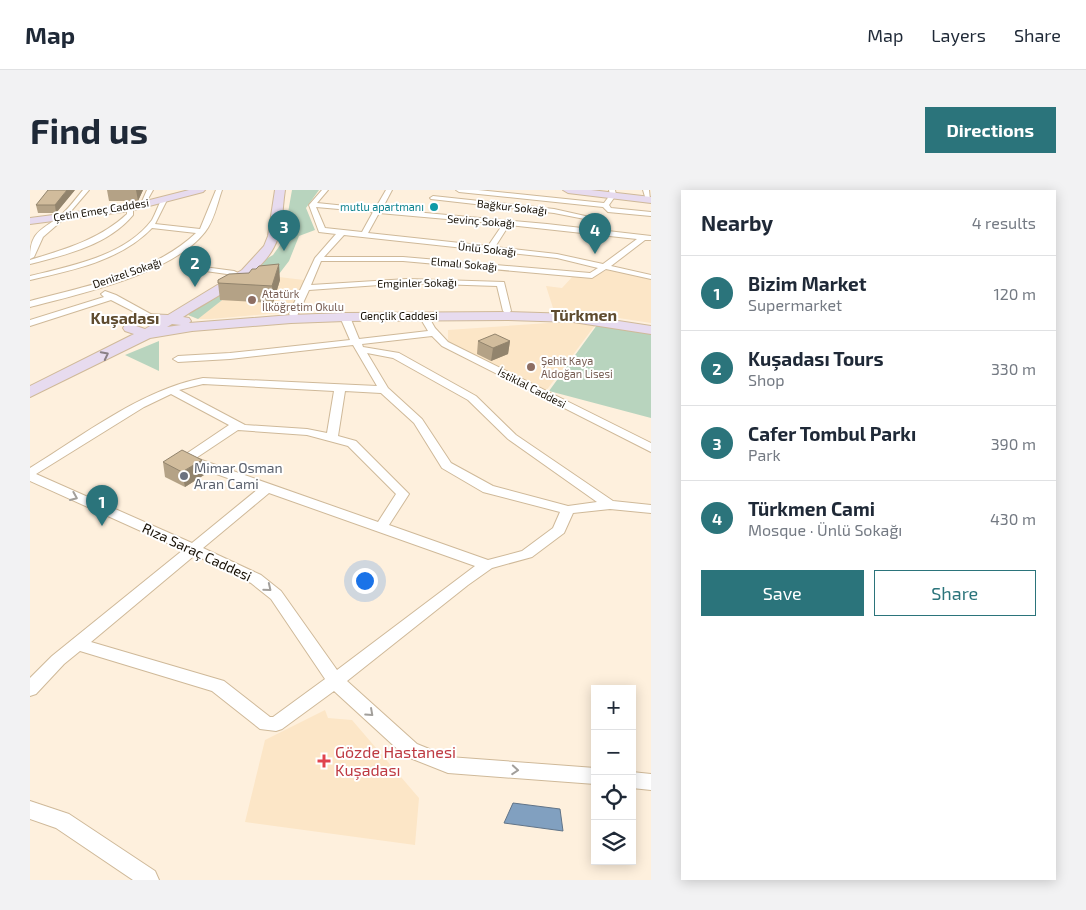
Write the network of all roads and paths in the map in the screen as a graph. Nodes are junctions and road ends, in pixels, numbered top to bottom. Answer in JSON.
{"nodes":[{"id":1,"x":86,"y":190,"type":"edge"},
{"id":2,"x":150,"y":190,"type":"edge"},
{"id":3,"x":200,"y":190,"type":"edge"},
{"id":4,"x":219,"y":190,"type":"edge"},
{"id":5,"x":271,"y":190,"type":"edge"},
{"id":6,"x":280,"y":190,"type":"edge"},
{"id":7,"x":325,"y":190,"type":"edge"},
{"id":8,"x":389,"y":190,"type":"edge"},
{"id":9,"x":439,"y":190,"type":"edge"},
{"id":10,"x":458,"y":190,"type":"edge"},
{"id":11,"x":568,"y":190,"type":"edge"},
{"id":12,"x":593,"y":191,"type":"edge"},
{"id":13,"x":503,"y":192,"type":"edge"},
{"id":14,"x":612,"y":193,"type":"edge"},
{"id":15,"x":647,"y":197,"type":"edge"},
{"id":16,"x":164,"y":200,"type":"junction"},
{"id":17,"x":142,"y":205,"type":"junction"},
{"id":18,"x":312,"y":205,"type":"junction"},
{"id":19,"x":495,"y":205,"type":"junction"},
{"id":20,"x":130,"y":208,"type":"junction"},
{"id":21,"x":609,"y":208,"type":"junction"},
{"id":22,"x":376,"y":212,"type":"junction"},
{"id":23,"x":634,"y":212,"type":"junction"},
{"id":24,"x":651,"y":214,"type":"edge"},
{"id":25,"x":64,"y":216,"type":"junction"},
{"id":26,"x":600,"y":220,"type":"junction"},
{"id":27,"x":30,"y":221,"type":"edge"},
{"id":28,"x":507,"y":223,"type":"junction"},
{"id":29,"x":150,"y":226,"type":"junction"},
{"id":30,"x":588,"y":230,"type":"junction"},
{"id":31,"x":202,"y":231,"type":"junction"},
{"id":32,"x":341,"y":233,"type":"junction"},
{"id":33,"x":363,"y":236,"type":"junction"},
{"id":34,"x":648,"y":238,"type":"edge"},
{"id":35,"x":490,"y":249,"type":"junction"},
{"id":36,"x":30,"y":257,"type":"edge"},
{"id":37,"x":319,"y":259,"type":"junction"},
{"id":38,"x":30,"y":262,"type":"edge"},
{"id":39,"x":184,"y":266,"type":"dead end"},
{"id":40,"x":607,"y":266,"type":"junction"},
{"id":41,"x":510,"y":268,"type":"junction"},
{"id":42,"x":234,"y":274,"type":"junction"},
{"id":43,"x":651,"y":277,"type":"edge"},
{"id":44,"x":30,"y":278,"type":"edge"},
{"id":45,"x":501,"y":284,"type":"junction"},
{"id":46,"x":90,"y":286,"type":"junction"},
{"id":47,"x":305,"y":288,"type":"junction"},
{"id":48,"x":113,"y":297,"type":"junction"},
{"id":49,"x":30,"y":304,"type":"edge"},
{"id":50,"x":507,"y":311,"type":"junction"},
{"id":51,"x":294,"y":314,"type":"junction"},
{"id":52,"x":424,"y":314,"type":"junction"},
{"id":53,"x":344,"y":315,"type":"junction"},
{"id":54,"x":481,"y":316,"type":"junction"},
{"id":55,"x":151,"y":317,"type":"junction"},
{"id":56,"x":167,"y":320,"type":"junction"},
{"id":57,"x":30,"y":323,"type":"edge"},
{"id":58,"x":651,"y":326,"type":"edge"},
{"id":59,"x":130,"y":328,"type":"junction"},
{"id":60,"x":651,"y":330,"type":"edge"},
{"id":61,"x":432,"y":331,"type":"junction"},
{"id":62,"x":146,"y":334,"type":"junction"},
{"id":63,"x":357,"y":345,"type":"junction"},
{"id":64,"x":178,"y":359,"type":"dead end"},
{"id":65,"x":30,"y":383,"type":"edge"},
{"id":66,"x":340,"y":388,"type":"junction"},
{"id":67,"x":171,"y":390,"type":"junction"},
{"id":68,"x":384,"y":390,"type":"junction"},
{"id":69,"x":30,"y":392,"type":"edge"},
{"id":70,"x":237,"y":425,"type":"junction"},
{"id":71,"x":332,"y":438,"type":"junction"},
{"id":72,"x":651,"y":448,"type":"edge"},
{"id":73,"x":30,"y":474,"type":"edge"},
{"id":74,"x":267,"y":488,"type":"junction"},
{"id":75,"x":610,"y":505,"type":"junction"},
{"id":76,"x":651,"y":509,"type":"edge"},
{"id":77,"x":568,"y":510,"type":"junction"},
{"id":78,"x":380,"y":528,"type":"junction"},
{"id":79,"x":194,"y":549,"type":"junction"},
{"id":80,"x":487,"y":565,"type":"junction"},
{"id":81,"x":78,"y":644,"type":"junction"},
{"id":82,"x":335,"y":682,"type":"junction"},
{"id":83,"x":30,"y":688,"type":"edge"},
{"id":84,"x":591,"y":776,"type":"edge"},
{"id":85,"x":636,"y":780,"type":"edge"},
{"id":86,"x":651,"y":782,"type":"edge"},
{"id":87,"x":30,"y":810,"type":"edge"},
{"id":88,"x":148,"y":880,"type":"edge"}],
"edges":[{"from":1,"to":25,"type":"street"},
{"from":2,"to":17,"type":"street"},
{"from":3,"to":16,"type":"main road","name":"Çetin Emeç Caddesi"},
{"from":4,"to":31,"type":"street","name":"Denizel Sokağı"},
{"from":5,"to":42,"type":"main road"},
{"from":6,"to":56,"type":"main road"},
{"from":7,"to":18,"type":"street"},
{"from":8,"to":22,"type":"street"},
{"from":9,"to":19,"type":"street","name":"Bağkur Sokağı"},
{"from":10,"to":13,"type":"street"},
{"from":11,"to":12,"type":"main road"},
{"from":12,"to":14,"type":"main road"},
{"from":13,"to":19,"type":"street"},
{"from":13,"to":21,"type":"street"},
{"from":14,"to":15,"type":"main road"},
{"from":14,"to":21,"type":"street"},
{"from":15,"to":23,"type":"street"},
{"from":16,"to":17,"type":"main road","name":"Çetin Emeç Caddesi"},
{"from":16,"to":29,"type":"street"},
{"from":17,"to":20,"type":"main road","name":"Çetin Emeç Caddesi"},
{"from":18,"to":22,"type":"street","name":"Sevinç Sokağı"},
{"from":18,"to":32,"type":"street","name":"Ünlü Sokağı"},
{"from":19,"to":26,"type":"street","name":"Bağkur Sokağı"},
{"from":20,"to":25,"type":"main road","name":"Çetin Emeç Caddesi"},
{"from":20,"to":38,"type":"street"},
{"from":21,"to":23,"type":"street"},
{"from":21,"to":26,"type":"street"},
{"from":22,"to":28,"type":"street","name":"Sevinç Sokağı"},
{"from":22,"to":33,"type":"street"},
{"from":23,"to":24,"type":"street"},
{"from":25,"to":27,"type":"main road","name":"Çetin Emeç Caddesi"},
{"from":25,"to":36,"type":"street"},
{"from":26,"to":30,"type":"street"},
{"from":28,"to":30,"type":"street","name":"Sevinç Sokağı"},
{"from":28,"to":35,"type":"street"},
{"from":29,"to":31,"type":"street"},
{"from":29,"to":44,"type":"street"},
{"from":30,"to":34,"type":"street","name":"Sevinç Sokağı"},
{"from":31,"to":46,"type":"street","name":"Denizel Sokağı"},
{"from":32,"to":33,"type":"street","name":"Ünlü Sokağı"},
{"from":32,"to":37,"type":"street"},
{"from":33,"to":35,"type":"street","name":"Ünlü Sokağı"},
{"from":34,"to":40,"type":"street","name":"Elmalı Sokağı"},
{"from":35,"to":40,"type":"street","name":"Ünlü Sokağı"},
{"from":37,"to":41,"type":"street","name":"Elmalı Sokağı"},
{"from":37,"to":47,"type":"street"},
{"from":39,"to":42,"type":"street"},
{"from":40,"to":41,"type":"street","name":"Elmalı Sokağı"},
{"from":40,"to":43,"type":"street","name":"Ünlü Sokağı"},
{"from":41,"to":45,"type":"street"},
{"from":42,"to":55,"type":"main road"},
{"from":45,"to":47,"type":"street","name":"Emginler Sokağı"},
{"from":45,"to":50,"type":"street"},
{"from":46,"to":48,"type":"street"},
{"from":46,"to":49,"type":"street","name":"Denizel Sokağı"},
{"from":47,"to":51,"type":"street"},
{"from":48,"to":55,"type":"street"},
{"from":48,"to":57,"type":"street"},
{"from":50,"to":52,"type":"main road","name":"Gençlik Caddesi"},
{"from":50,"to":58,"type":"main road","name":"Gençlik Caddesi"},
{"from":51,"to":53,"type":"main road","name":"Gençlik Caddesi"},
{"from":51,"to":56,"type":"main road","name":"Gençlik Caddesi"},
{"from":52,"to":53,"type":"main road","name":"Gençlik Caddesi"},
{"from":52,"to":54,"type":"main road","name":"Gençlik Caddesi"},
{"from":52,"to":61,"type":"street","name":"İstiklal Caddesi"},
{"from":53,"to":62,"type":"main road","name":"Gençlik Caddesi"},
{"from":53,"to":63,"type":"street"},
{"from":54,"to":60,"type":"main road","name":"Gençlik Caddesi"},
{"from":54,"to":61,"type":"main road"},
{"from":55,"to":56,"type":"main road","name":"Gençlik Caddesi"},
{"from":55,"to":59,"type":"main road"},
{"from":56,"to":62,"type":"main road"},
{"from":59,"to":62,"type":"main road"},
{"from":59,"to":65,"type":"main road"},
{"from":61,"to":63,"type":"street"},
{"from":61,"to":72,"type":"street","name":"İstiklal Caddesi"},
{"from":69,"to":62,"type":"main road","one_way":true},
{"from":63,"to":64,"type":"street"},
{"from":63,"to":68,"type":"street"},
{"from":63,"to":75,"type":"street"},
{"from":66,"to":67,"type":"street"},
{"from":66,"to":68,"type":"street"},
{"from":66,"to":71,"type":"street"},
{"from":67,"to":70,"type":"street"},
{"from":67,"to":73,"type":"street"},
{"from":68,"to":77,"type":"street"},
{"from":70,"to":71,"type":"street"},
{"from":70,"to":74,"type":"street"},
{"from":71,"to":78,"type":"street"},
{"from":73,"to":79,"type":"street","name":"Rıza Saraç Caddesi","one_way":true},
{"from":74,"to":78,"type":"street"},
{"from":74,"to":79,"type":"street"},
{"from":75,"to":76,"type":"street"},
{"from":75,"to":77,"type":"street"},
{"from":77,"to":80,"type":"street"},
{"from":78,"to":80,"type":"street"},
{"from":79,"to":81,"type":"street"},
{"from":79,"to":82,"type":"street","name":"Rıza Saraç Caddesi","one_way":true},
{"from":80,"to":82,"type":"street"},
{"from":81,"to":82,"type":"street"},
{"from":81,"to":83,"type":"street"},
{"from":82,"to":84,"type":"street","name":"Rıza Saraç Caddesi","one_way":true},
{"from":85,"to":86,"type":"street"},
{"from":87,"to":88,"type":"street"}]}
